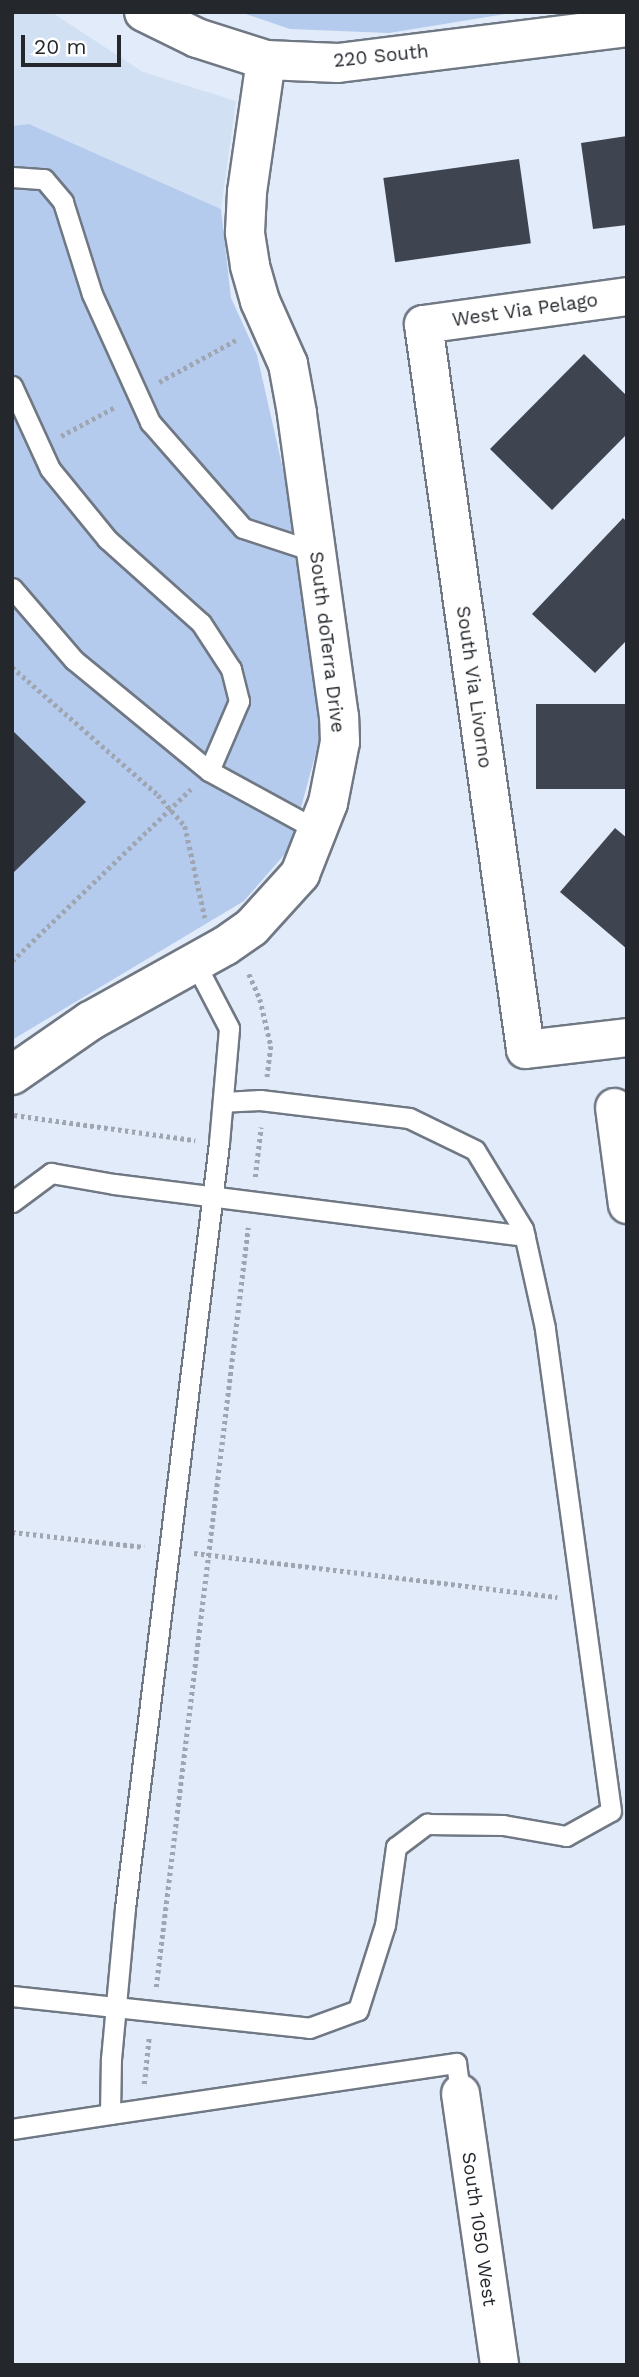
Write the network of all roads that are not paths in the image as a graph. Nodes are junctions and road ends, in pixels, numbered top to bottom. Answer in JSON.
{"nodes":[{"id":1,"x":144,"y":12,"type":"edge"},
{"id":2,"x":627,"y":27,"type":"edge"},
{"id":3,"x":266,"y":60,"type":"junction"},
{"id":4,"x":12,"y":177,"type":"edge"},
{"id":5,"x":627,"y":296,"type":"edge"},
{"id":6,"x":423,"y":324,"type":"joint"},
{"id":7,"x":12,"y":386,"type":"edge"},
{"id":8,"x":316,"y":552,"type":"junction"},
{"id":9,"x":12,"y":588,"type":"edge"},
{"id":10,"x":209,"y":771,"type":"junction"},
{"id":11,"x":319,"y":831,"type":"junction"},
{"id":12,"x":194,"y":961,"type":"junction"},
{"id":13,"x":627,"y":1037,"type":"edge"},
{"id":14,"x":12,"y":1075,"type":"edge"},
{"id":15,"x":224,"y":1102,"type":"junction"},
{"id":16,"x":614,"y":1107,"type":"dead end"},
{"id":17,"x":212,"y":1194,"type":"junction"},
{"id":18,"x":12,"y":1202,"type":"edge"},
{"id":19,"x":627,"y":1204,"type":"edge"},
{"id":20,"x":525,"y":1236,"type":"junction"},
{"id":21,"x":12,"y":1996,"type":"edge"},
{"id":22,"x":116,"y":2008,"type":"junction"},
{"id":23,"x":460,"y":2093,"type":"joint"},
{"id":24,"x":110,"y":2114,"type":"junction"},
{"id":25,"x":12,"y":2129,"type":"edge"},
{"id":26,"x":499,"y":2365,"type":"edge"}],
"edges":[{"from":1,"to":3,"type":"street","name":"220 South"},
{"from":2,"to":3,"type":"street","name":"220 South"},
{"from":3,"to":8,"type":"street","name":"South doTerra Drive"},
{"from":4,"to":8,"type":"lane"},
{"from":5,"to":6,"type":"street","name":"West Via Pelago"},
{"from":6,"to":13,"type":"street","name":"South Via Livorno"},
{"from":7,"to":10,"type":"lane"},
{"from":8,"to":11,"type":"street","name":"South doTerra Drive"},
{"from":9,"to":10,"type":"lane"},
{"from":10,"to":11,"type":"lane"},
{"from":11,"to":12,"type":"street","name":"South doTerra Drive"},
{"from":12,"to":14,"type":"street","name":"South doTerra Drive"},
{"from":12,"to":15,"type":"lane"},
{"from":15,"to":17,"type":"lane"},
{"from":15,"to":20,"type":"lane"},
{"from":16,"to":19,"type":"street"},
{"from":17,"to":18,"type":"lane"},
{"from":17,"to":20,"type":"lane"},
{"from":17,"to":22,"type":"lane"},
{"from":20,"to":22,"type":"lane"},
{"from":21,"to":22,"type":"lane"},
{"from":22,"to":24,"type":"lane"},
{"from":23,"to":24,"type":"lane"},
{"from":23,"to":26,"type":"street","name":"South 1050 West"},
{"from":24,"to":25,"type":"lane"}]}
